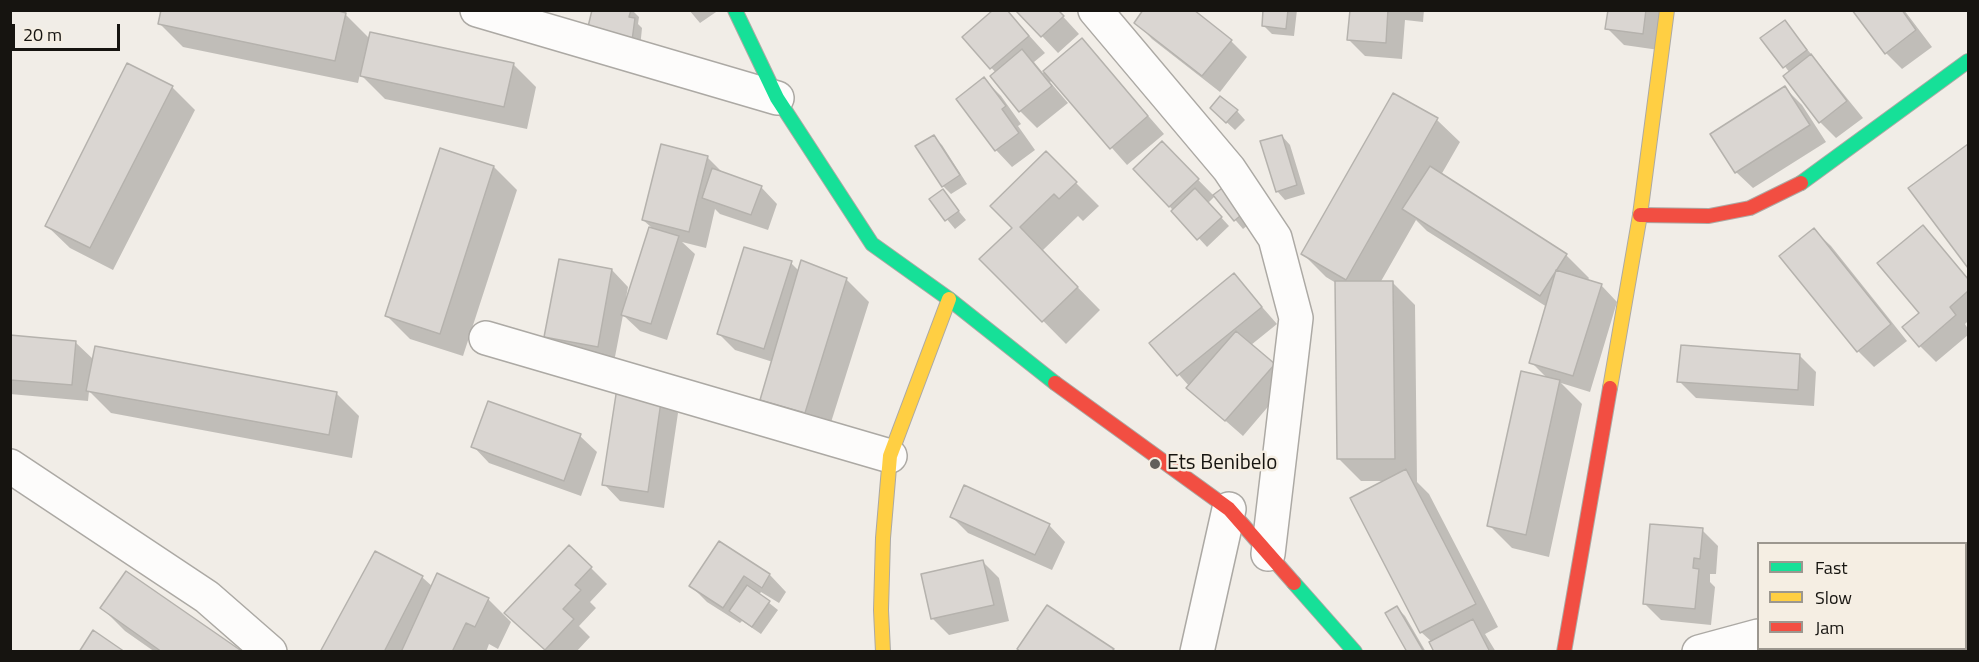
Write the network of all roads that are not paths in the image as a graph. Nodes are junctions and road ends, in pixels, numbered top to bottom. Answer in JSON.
{"nodes":[{"id":1,"x":477,"y":10,"type":"edge"},
{"id":2,"x":735,"y":10,"type":"edge"},
{"id":3,"x":1095,"y":10,"type":"edge"},
{"id":4,"x":1667,"y":10,"type":"edge"},
{"id":5,"x":1968,"y":62,"type":"edge"},
{"id":6,"x":777,"y":98,"type":"junction"},
{"id":7,"x":1640,"y":215,"type":"junction"},
{"id":8,"x":949,"y":299,"type":"junction"},
{"id":9,"x":486,"y":338,"type":"dead end"},
{"id":10,"x":891,"y":456,"type":"junction"},
{"id":11,"x":10,"y":466,"type":"edge"},
{"id":12,"x":1229,"y":509,"type":"junction"},
{"id":13,"x":1268,"y":554,"type":"junction"},
{"id":14,"x":1757,"y":636,"type":"edge"},
{"id":15,"x":270,"y":651,"type":"edge"},
{"id":16,"x":883,"y":651,"type":"edge"},
{"id":17,"x":1197,"y":651,"type":"edge"},
{"id":18,"x":1355,"y":651,"type":"edge"},
{"id":19,"x":1564,"y":651,"type":"edge"},
{"id":20,"x":1699,"y":651,"type":"edge"}],
"edges":[{"from":1,"to":6,"type":"street"},
{"from":2,"to":6,"type":"main road"},
{"from":3,"to":13,"type":"street"},
{"from":4,"to":7,"type":"main road"},
{"from":5,"to":7,"type":"main road"},
{"from":6,"to":8,"type":"main road"},
{"from":7,"to":19,"type":"main road"},
{"from":8,"to":10,"type":"main road"},
{"from":8,"to":12,"type":"main road"},
{"from":9,"to":10,"type":"street"},
{"from":10,"to":16,"type":"main road"},
{"from":11,"to":15,"type":"street"},
{"from":12,"to":13,"type":"main road"},
{"from":12,"to":17,"type":"street"},
{"from":13,"to":18,"type":"main road"},
{"from":14,"to":20,"type":"street"}]}
